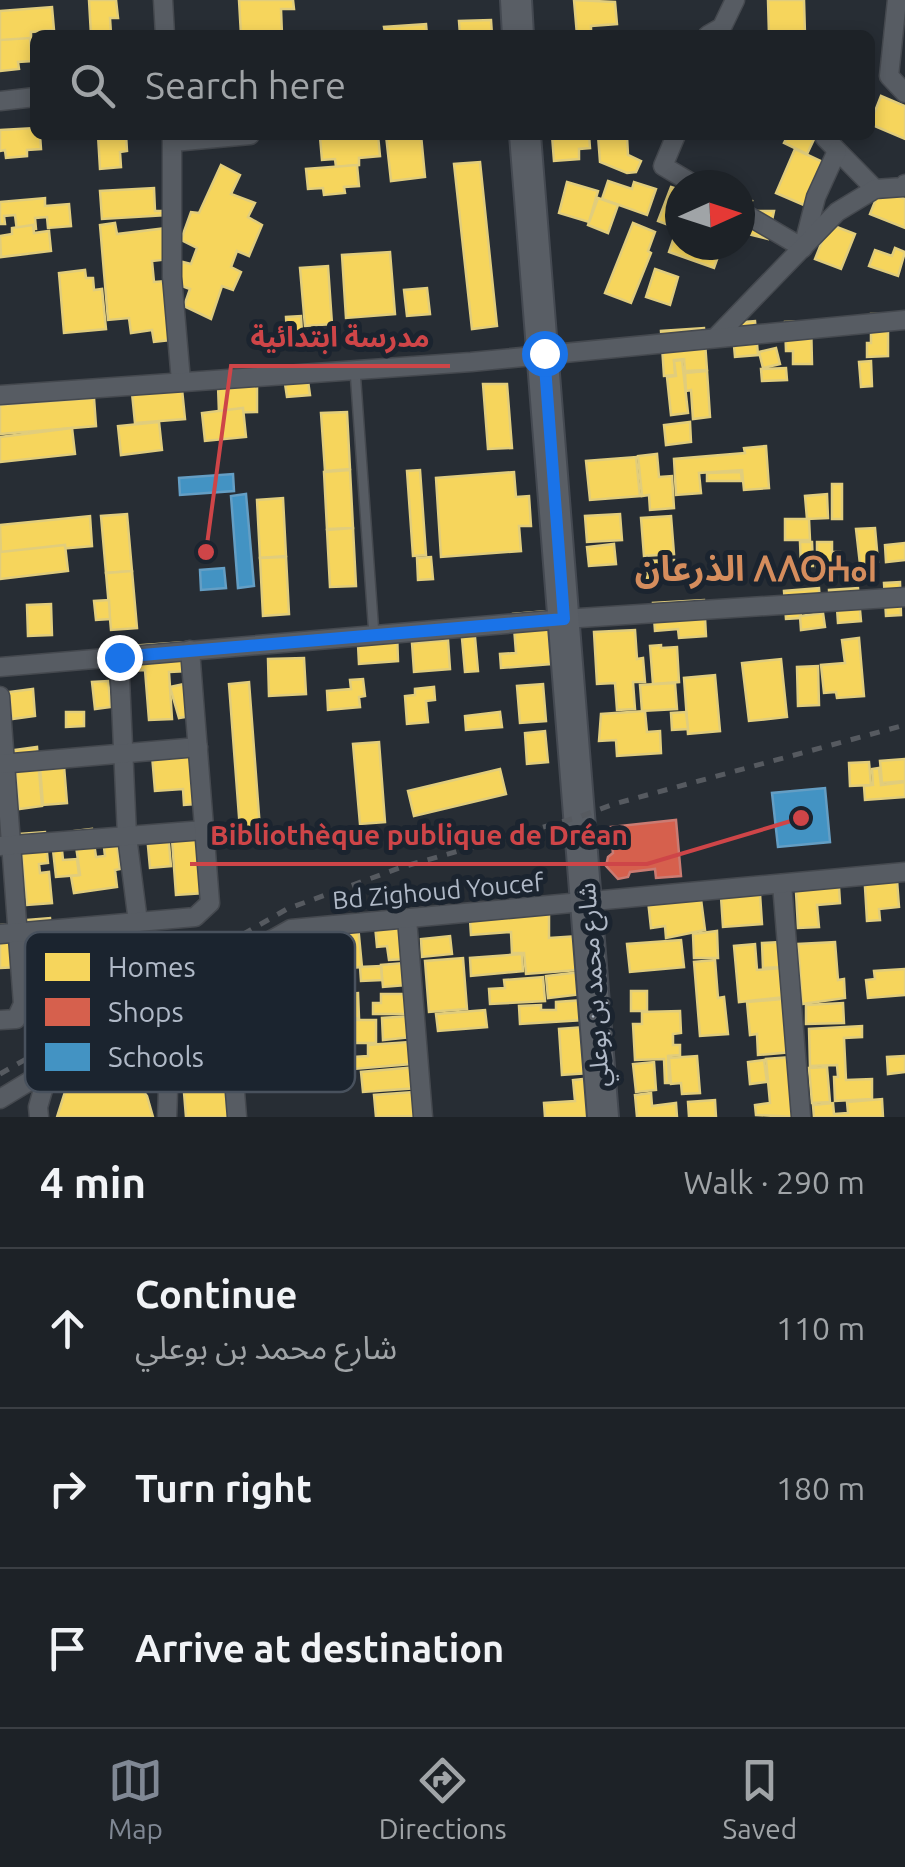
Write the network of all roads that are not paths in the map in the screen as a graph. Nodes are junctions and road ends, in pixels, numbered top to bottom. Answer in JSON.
{"nodes":[{"id":1,"x":163,"y":0,"type":"edge"},
{"id":2,"x":516,"y":0,"type":"edge"},
{"id":3,"x":736,"y":0,"type":"edge"},
{"id":4,"x":897,"y":0,"type":"edge"},
{"id":5,"x":165,"y":30,"type":"edge"},
{"id":6,"x":518,"y":30,"type":"edge"},
{"id":7,"x":717,"y":30,"type":"edge"},
{"id":8,"x":905,"y":93,"type":"edge"},
{"id":9,"x":30,"y":98,"type":"edge"},
{"id":10,"x":0,"y":101,"type":"edge"},
{"id":11,"x":172,"y":140,"type":"edge"},
{"id":12,"x":525,"y":140,"type":"edge"},
{"id":13,"x":674,"y":140,"type":"edge"},
{"id":14,"x":670,"y":170,"type":"edge"},
{"id":15,"x":904,"y":187,"type":"edge"},
{"id":16,"x":875,"y":189,"type":"junction"},
{"id":17,"x":755,"y":220,"type":"edge"},
{"id":18,"x":803,"y":248,"type":"junction"},
{"id":19,"x":905,"y":320,"type":"edge"},
{"id":20,"x":716,"y":337,"type":"junction"},
{"id":21,"x":544,"y":353,"type":"junction"},
{"id":22,"x":355,"y":370,"type":"junction"},
{"id":23,"x":181,"y":382,"type":"junction"},
{"id":24,"x":0,"y":394,"type":"edge"},
{"id":25,"x":905,"y":597,"type":"edge"},
{"id":26,"x":564,"y":619,"type":"junction"},
{"id":27,"x":374,"y":635,"type":"junction"},
{"id":28,"x":190,"y":650,"type":"junction"},
{"id":29,"x":119,"y":657,"type":"junction"},
{"id":30,"x":0,"y":667,"type":"edge"},
{"id":31,"x":0,"y":696,"type":"edge"},
{"id":32,"x":198,"y":748,"type":"junction"},
{"id":33,"x":124,"y":754,"type":"junction"},
{"id":34,"x":4,"y":763,"type":"edge"},
{"id":35,"x":204,"y":830,"type":"junction"},
{"id":36,"x":127,"y":836,"type":"junction"},
{"id":37,"x":7,"y":846,"type":"edge"},
{"id":38,"x":905,"y":872,"type":"edge"},
{"id":39,"x":782,"y":884,"type":"junction"},
{"id":40,"x":587,"y":903,"type":"junction"},
{"id":41,"x":406,"y":918,"type":"junction"},
{"id":42,"x":138,"y":922,"type":"junction"},
{"id":43,"x":30,"y":932,"type":"edge"},
{"id":44,"x":286,"y":932,"type":"edge"},
{"id":45,"x":8,"y":934,"type":"edge"},
{"id":46,"x":0,"y":1020,"type":"edge"},
{"id":47,"x":25,"y":1084,"type":"edge"},
{"id":48,"x":42,"y":1092,"type":"edge"},
{"id":49,"x":169,"y":1092,"type":"edge"},
{"id":50,"x":235,"y":1092,"type":"edge"},
{"id":51,"x":0,"y":1099,"type":"edge"},
{"id":52,"x":39,"y":1117,"type":"edge"},
{"id":53,"x":167,"y":1117,"type":"edge"},
{"id":54,"x":237,"y":1117,"type":"edge"},
{"id":55,"x":423,"y":1117,"type":"edge"},
{"id":56,"x":603,"y":1117,"type":"edge"},
{"id":57,"x":800,"y":1117,"type":"edge"}],
"edges":[{"from":1,"to":5,"type":"street"},
{"from":2,"to":6,"type":"main road"},
{"from":3,"to":7,"type":"street"},
{"from":4,"to":8,"type":"street"},
{"from":9,"to":10,"type":"street"},
{"from":11,"to":23,"type":"street"},
{"from":12,"to":21,"type":"main road","name":"شارع محمد بن بوعلي"},
{"from":13,"to":14,"type":"street"},
{"from":15,"to":16,"type":"street"},
{"from":16,"to":18,"type":"street"},
{"from":16,"to":18,"type":"street"},
{"from":17,"to":18,"type":"street"},
{"from":18,"to":20,"type":"street"},
{"from":19,"to":20,"type":"street"},
{"from":20,"to":21,"type":"street"},
{"from":21,"to":22,"type":"street"},
{"from":21,"to":26,"type":"main road","name":"شارع محمد بن بوعلي"},
{"from":22,"to":23,"type":"street"},
{"from":22,"to":27,"type":"lane"},
{"from":23,"to":24,"type":"street"},
{"from":25,"to":26,"type":"street"},
{"from":26,"to":27,"type":"street"},
{"from":26,"to":40,"type":"main road","name":"شارع محمد بن بوعلي"},
{"from":27,"to":28,"type":"street"},
{"from":28,"to":29,"type":"street"},
{"from":28,"to":32,"type":"street"},
{"from":29,"to":30,"type":"street"},
{"from":29,"to":33,"type":"street"},
{"from":31,"to":34,"type":"street"},
{"from":32,"to":33,"type":"street"},
{"from":32,"to":35,"type":"street"},
{"from":33,"to":34,"type":"street"},
{"from":33,"to":36,"type":"street"},
{"from":34,"to":37,"type":"street"},
{"from":35,"to":36,"type":"street"},
{"from":35,"to":42,"type":"street"},
{"from":36,"to":37,"type":"street"},
{"from":36,"to":42,"type":"street"},
{"from":37,"to":45,"type":"street"},
{"from":38,"to":39,"type":"street","name":"Bd Zighoud Youcef"},
{"from":39,"to":40,"type":"street","name":"Bd Zighoud Youcef"},
{"from":39,"to":57,"type":"street"},
{"from":40,"to":41,"type":"street","name":"Bd Zighoud Youcef"},
{"from":40,"to":56,"type":"main road","name":"شارع محمد بن بوعلي"},
{"from":41,"to":44,"type":"street","name":"Bd Zighoud Youcef"},
{"from":41,"to":55,"type":"street"},
{"from":42,"to":43,"type":"street"},
{"from":45,"to":46,"type":"street"},
{"from":47,"to":51,"type":"street","name":"Bd Zighoud Youcef"},
{"from":48,"to":52,"type":"street"},
{"from":49,"to":53,"type":"street"},
{"from":50,"to":54,"type":"street"}]}
